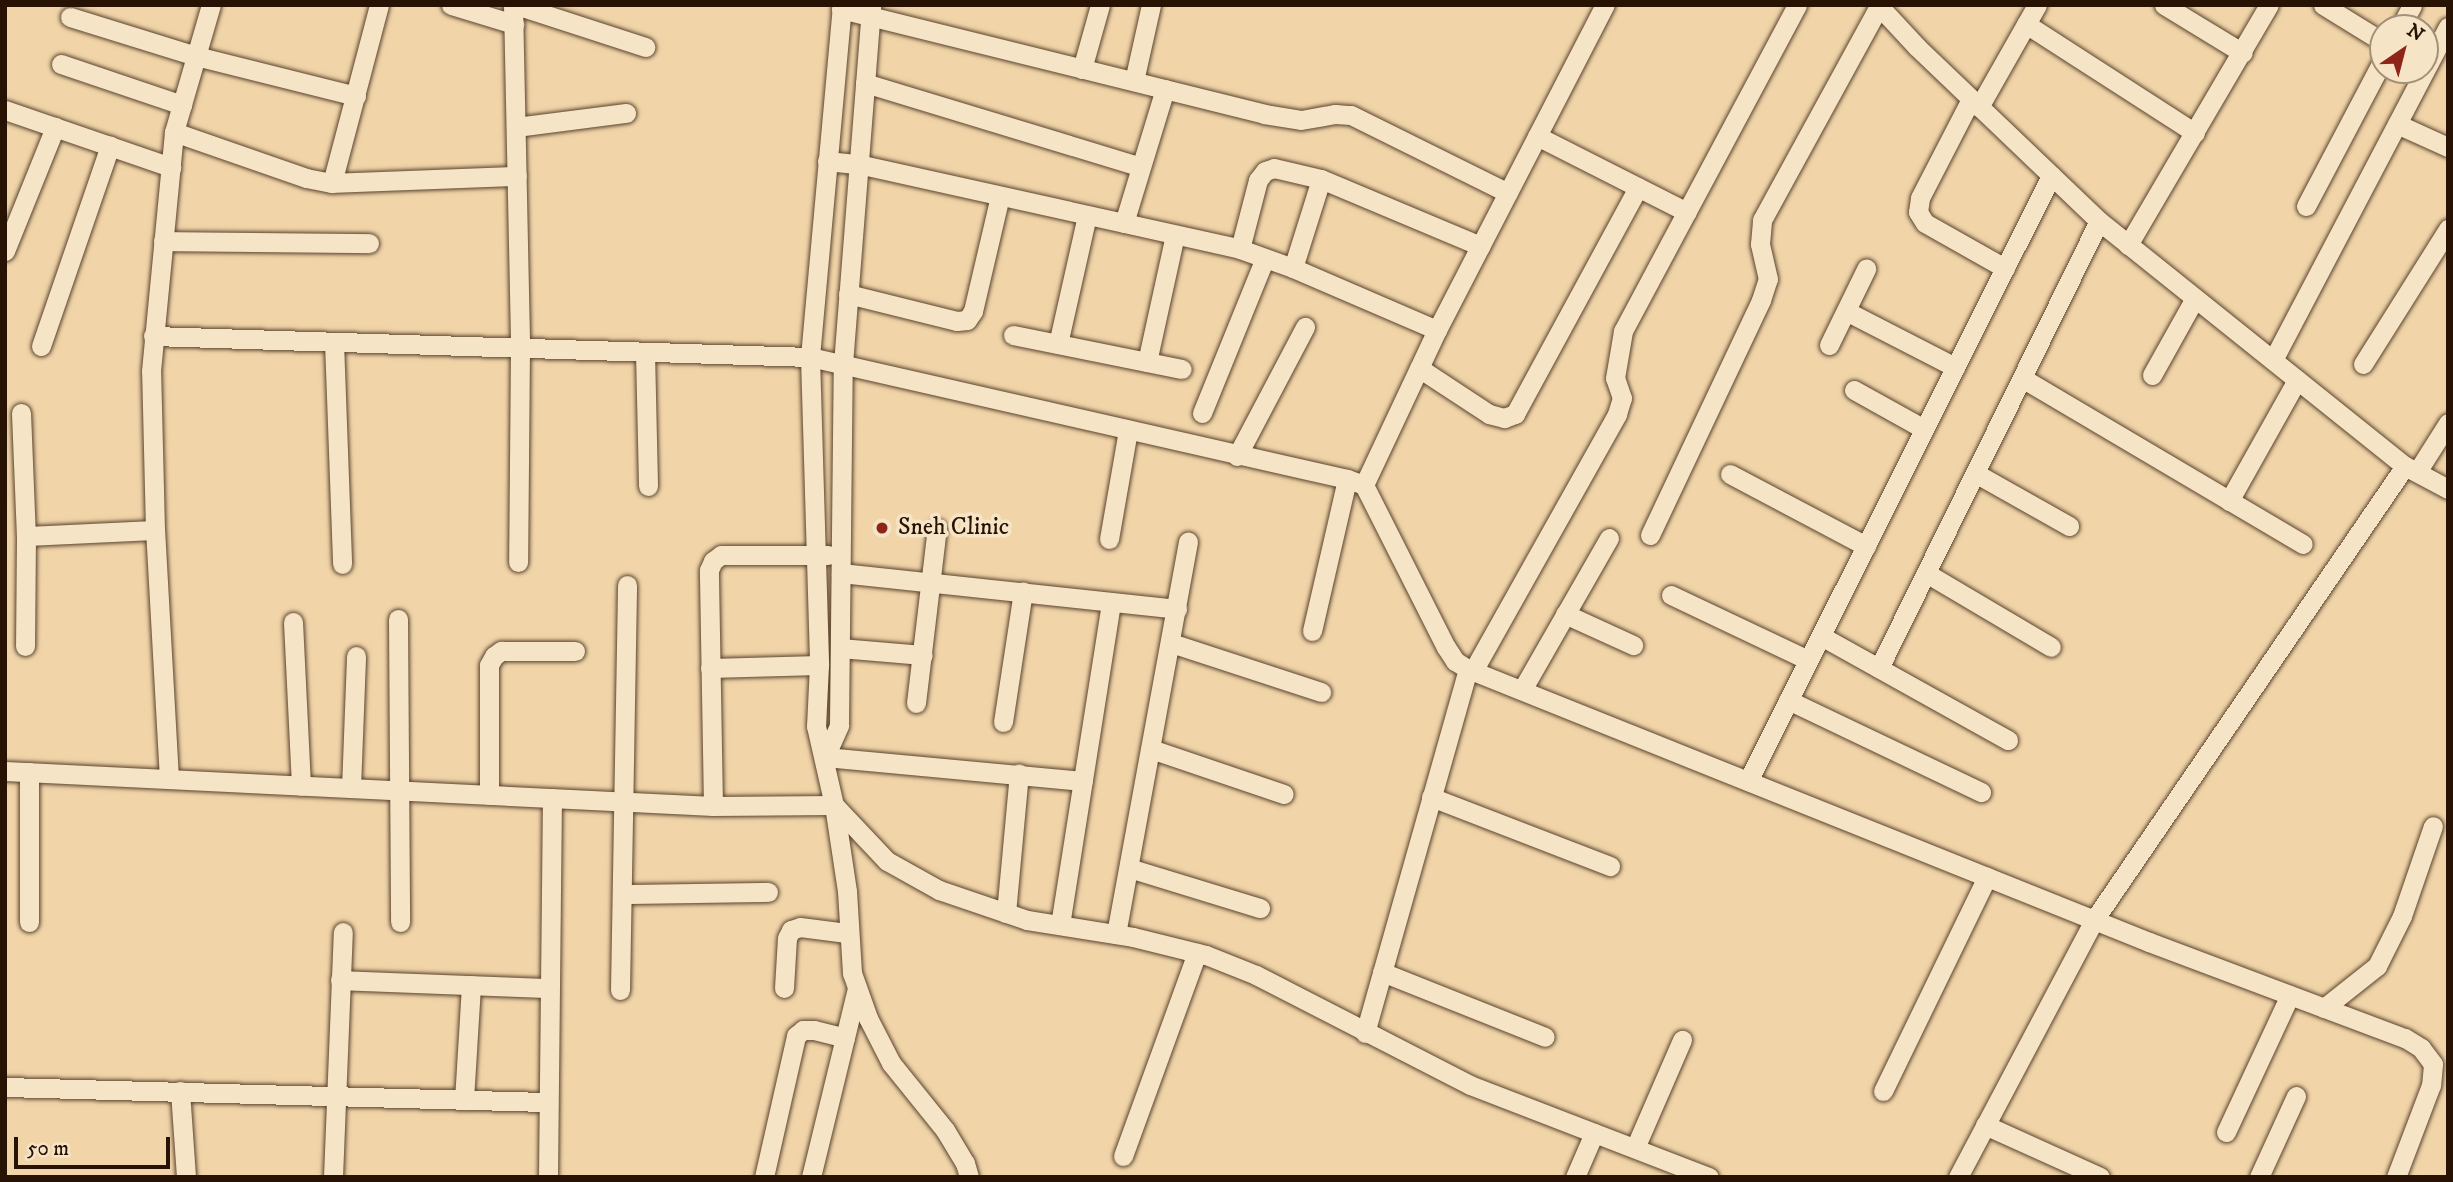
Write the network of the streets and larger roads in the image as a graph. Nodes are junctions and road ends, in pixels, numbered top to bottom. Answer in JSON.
{"nodes":[{"id":1,"x":379,"y":5,"type":"edge"},
{"id":2,"x":451,"y":5,"type":"edge"},
{"id":3,"x":1100,"y":5,"type":"edge"},
{"id":4,"x":1151,"y":5,"type":"edge"},
{"id":5,"x":1605,"y":5,"type":"edge"},
{"id":6,"x":1797,"y":5,"type":"edge"},
{"id":7,"x":2037,"y":5,"type":"edge"},
{"id":8,"x":2164,"y":5,"type":"edge"},
{"id":9,"x":2269,"y":5,"type":"edge"},
{"id":10,"x":2323,"y":5,"type":"edge"},
{"id":11,"x":209,"y":6,"type":"edge"},
{"id":12,"x":1879,"y":6,"type":"edge"},
{"id":13,"x":841,"y":7,"type":"edge"},
{"id":14,"x":514,"y":11,"type":"edge"},
{"id":15,"x":871,"y":11,"type":"edge"},
{"id":16,"x":70,"y":18,"type":"dead end"},
{"id":17,"x":2026,"y":24,"type":"junction"},
{"id":18,"x":2448,"y":27,"type":"edge"},
{"id":19,"x":2369,"y":33,"type":"edge"},
{"id":20,"x":645,"y":47,"type":"dead end"},
{"id":21,"x":2243,"y":53,"type":"junction"},
{"id":22,"x":196,"y":56,"type":"junction"},
{"id":23,"x":61,"y":64,"type":"dead end"},
{"id":24,"x":1082,"y":69,"type":"junction"},
{"id":25,"x":1134,"y":82,"type":"junction"},
{"id":26,"x":865,"y":83,"type":"junction"},
{"id":27,"x":2370,"y":84,"type":"edge"},
{"id":28,"x":1165,"y":89,"type":"junction"},
{"id":29,"x":356,"y":96,"type":"junction"},
{"id":30,"x":1975,"y":103,"type":"junction"},
{"id":31,"x":182,"y":105,"type":"junction"},
{"id":32,"x":5,"y":110,"type":"edge"},
{"id":33,"x":626,"y":113,"type":"dead end"},
{"id":34,"x":2397,"y":124,"type":"junction"},
{"id":35,"x":55,"y":127,"type":"junction"},
{"id":36,"x":516,"y":127,"type":"junction"},
{"id":37,"x":174,"y":132,"type":"junction"},
{"id":38,"x":2195,"y":133,"type":"junction"},
{"id":39,"x":1537,"y":136,"type":"junction"},
{"id":40,"x":110,"y":146,"type":"junction"},
{"id":41,"x":2448,"y":147,"type":"edge"},
{"id":42,"x":827,"y":160,"type":"junction"},
{"id":43,"x":858,"y":164,"type":"junction"},
{"id":44,"x":171,"y":167,"type":"junction"},
{"id":45,"x":1141,"y":167,"type":"junction"},
{"id":46,"x":517,"y":176,"type":"junction"},
{"id":47,"x":2051,"y":176,"type":"junction"},
{"id":48,"x":1321,"y":179,"type":"junction"},
{"id":49,"x":332,"y":183,"type":"junction"},
{"id":50,"x":1638,"y":187,"type":"junction"},
{"id":51,"x":1508,"y":193,"type":"junction"},
{"id":52,"x":1000,"y":196,"type":"junction"},
{"id":53,"x":2306,"y":206,"type":"dead end"},
{"id":54,"x":1687,"y":212,"type":"junction"},
{"id":55,"x":1087,"y":215,"type":"junction"},
{"id":56,"x":2099,"y":221,"type":"junction"},
{"id":57,"x":1124,"y":223,"type":"junction"},
{"id":58,"x":2448,"y":229,"type":"edge"},
{"id":59,"x":1175,"y":235,"type":"junction"},
{"id":60,"x":163,"y":241,"type":"junction"},
{"id":61,"x":369,"y":243,"type":"dead end"},
{"id":62,"x":2128,"y":245,"type":"junction"},
{"id":63,"x":1480,"y":247,"type":"junction"},
{"id":64,"x":1240,"y":249,"type":"junction"},
{"id":65,"x":5,"y":251,"type":"edge"},
{"id":66,"x":1265,"y":258,"type":"junction"},
{"id":67,"x":1293,"y":268,"type":"junction"},
{"id":68,"x":2006,"y":268,"type":"junction"},
{"id":69,"x":1866,"y":269,"type":"dead end"},
{"id":70,"x":848,"y":295,"type":"junction"},
{"id":71,"x":2195,"y":298,"type":"junction"},
{"id":72,"x":1846,"y":311,"type":"junction"},
{"id":73,"x":1305,"y":327,"type":"dead end"},
{"id":74,"x":1437,"y":330,"type":"junction"},
{"id":75,"x":1013,"y":335,"type":"dead end"},
{"id":76,"x":153,"y":336,"type":"junction"},
{"id":77,"x":334,"y":342,"type":"junction"},
{"id":78,"x":1058,"y":344,"type":"junction"},
{"id":79,"x":1829,"y":345,"type":"dead end"},
{"id":80,"x":41,"y":346,"type":"dead end"},
{"id":81,"x":520,"y":348,"type":"junction"},
{"id":82,"x":645,"y":352,"type":"junction"},
{"id":83,"x":810,"y":356,"type":"junction"},
{"id":84,"x":2273,"y":360,"type":"junction"},
{"id":85,"x":1147,"y":362,"type":"junction"},
{"id":86,"x":843,"y":364,"type":"junction"},
{"id":87,"x":2364,"y":364,"type":"dead end"},
{"id":88,"x":1955,"y":367,"type":"junction"},
{"id":89,"x":1419,"y":368,"type":"junction"},
{"id":90,"x":1182,"y":369,"type":"dead end"},
{"id":91,"x":2152,"y":374,"type":"dead end"},
{"id":92,"x":2022,"y":378,"type":"junction"},
{"id":93,"x":2297,"y":380,"type":"junction"},
{"id":94,"x":1854,"y":390,"type":"dead end"},
{"id":95,"x":21,"y":413,"type":"dead end"},
{"id":96,"x":1202,"y":413,"type":"dead end"},
{"id":97,"x":2448,"y":423,"type":"edge"},
{"id":98,"x":1924,"y":429,"type":"junction"},
{"id":99,"x":1128,"y":430,"type":"junction"},
{"id":100,"x":1237,"y":456,"type":"junction"},
{"id":101,"x":2411,"y":469,"type":"junction"},
{"id":102,"x":1975,"y":473,"type":"junction"},
{"id":103,"x":1730,"y":474,"type":"dead end"},
{"id":104,"x":1355,"y":482,"type":"junction"},
{"id":105,"x":648,"y":486,"type":"dead end"},
{"id":106,"x":2448,"y":489,"type":"edge"},
{"id":107,"x":2229,"y":501,"type":"junction"},
{"id":108,"x":2069,"y":526,"type":"dead end"},
{"id":109,"x":937,"y":528,"type":"dead end"},
{"id":110,"x":155,"y":530,"type":"junction"},
{"id":111,"x":1650,"y":535,"type":"dead end"},
{"id":112,"x":26,"y":536,"type":"junction"},
{"id":113,"x":1609,"y":538,"type":"dead end"},
{"id":114,"x":1109,"y":540,"type":"dead end"},
{"id":115,"x":1188,"y":542,"type":"dead end"},
{"id":116,"x":2303,"y":544,"type":"dead end"},
{"id":117,"x":1866,"y":546,"type":"junction"},
{"id":118,"x":816,"y":555,"type":"junction"},
{"id":119,"x":518,"y":562,"type":"dead end"},
{"id":120,"x":342,"y":564,"type":"dead end"},
{"id":121,"x":841,"y":564,"type":"junction"},
{"id":122,"x":1926,"y":573,"type":"junction"},
{"id":123,"x":932,"y":583,"type":"junction"},
{"id":124,"x":627,"y":585,"type":"dead end"},
{"id":125,"x":1023,"y":592,"type":"junction"},
{"id":126,"x":1671,"y":595,"type":"dead end"},
{"id":127,"x":1111,"y":601,"type":"junction"},
{"id":128,"x":1177,"y":609,"type":"junction"},
{"id":129,"x":1565,"y":614,"type":"junction"},
{"id":130,"x":398,"y":619,"type":"dead end"},
{"id":131,"x":293,"y":622,"type":"dead end"},
{"id":132,"x":1312,"y":631,"type":"dead end"},
{"id":133,"x":1821,"y":636,"type":"junction"},
{"id":134,"x":1171,"y":643,"type":"junction"},
{"id":135,"x":1633,"y":645,"type":"dead end"},
{"id":136,"x":25,"y":646,"type":"dead end"},
{"id":137,"x":2051,"y":647,"type":"dead end"},
{"id":138,"x":840,"y":648,"type":"junction"},
{"id":139,"x":575,"y":651,"type":"dead end"},
{"id":140,"x":923,"y":655,"type":"junction"},
{"id":141,"x":356,"y":656,"type":"dead end"},
{"id":142,"x":1808,"y":660,"type":"junction"},
{"id":143,"x":819,"y":665,"type":"junction"},
{"id":144,"x":710,"y":668,"type":"junction"},
{"id":145,"x":1879,"y":668,"type":"junction"},
{"id":146,"x":1470,"y":670,"type":"junction"},
{"id":147,"x":1522,"y":690,"type":"junction"},
{"id":148,"x":1321,"y":692,"type":"dead end"},
{"id":149,"x":1788,"y":700,"type":"junction"},
{"id":150,"x":916,"y":703,"type":"dead end"},
{"id":151,"x":1003,"y":722,"type":"dead end"},
{"id":152,"x":2008,"y":740,"type":"dead end"},
{"id":153,"x":1151,"y":749,"type":"junction"},
{"id":154,"x":825,"y":757,"type":"junction"},
{"id":155,"x":5,"y":771,"type":"edge"},
{"id":156,"x":29,"y":772,"type":"junction"},
{"id":157,"x":1019,"y":774,"type":"junction"},
{"id":158,"x":169,"y":779,"type":"junction"},
{"id":159,"x":1083,"y":781,"type":"junction"},
{"id":160,"x":1748,"y":781,"type":"junction"},
{"id":161,"x":301,"y":786,"type":"junction"},
{"id":162,"x":351,"y":789,"type":"junction"},
{"id":163,"x":400,"y":790,"type":"junction"},
{"id":164,"x":1981,"y":792,"type":"dead end"},
{"id":165,"x":1284,"y":794,"type":"dead end"},
{"id":166,"x":489,"y":795,"type":"junction"},
{"id":167,"x":1432,"y":797,"type":"junction"},
{"id":168,"x":552,"y":798,"type":"junction"},
{"id":169,"x":625,"y":802,"type":"junction"},
{"id":170,"x":834,"y":805,"type":"junction"},
{"id":171,"x":713,"y":806,"type":"junction"},
{"id":172,"x":2433,"y":826,"type":"dead end"},
{"id":173,"x":1610,"y":866,"type":"dead end"},
{"id":174,"x":1129,"y":868,"type":"junction"},
{"id":175,"x":1987,"y":877,"type":"junction"},
{"id":176,"x":768,"y":892,"type":"dead end"},
{"id":177,"x":622,"y":894,"type":"junction"},
{"id":178,"x":1260,"y":908,"type":"dead end"},
{"id":179,"x":1006,"y":913,"type":"junction"},
{"id":180,"x":2095,"y":920,"type":"junction"},
{"id":181,"x":29,"y":922,"type":"dead end"},
{"id":182,"x":400,"y":922,"type":"dead end"},
{"id":183,"x":1060,"y":925,"type":"junction"},
{"id":184,"x":342,"y":932,"type":"dead end"},
{"id":185,"x":847,"y":933,"type":"junction"},
{"id":186,"x":1116,"y":934,"type":"junction"},
{"id":187,"x":1197,"y":953,"type":"junction"},
{"id":188,"x":1382,"y":972,"type":"junction"},
{"id":189,"x":340,"y":980,"type":"junction"},
{"id":190,"x":471,"y":985,"type":"junction"},
{"id":191,"x":549,"y":988,"type":"junction"},
{"id":192,"x":784,"y":988,"type":"dead end"},
{"id":193,"x":857,"y":989,"type":"junction"},
{"id":194,"x":620,"y":990,"type":"dead end"},
{"id":195,"x":2290,"y":995,"type":"junction"},
{"id":196,"x":2323,"y":1007,"type":"junction"},
{"id":197,"x":1365,"y":1033,"type":"junction"},
{"id":198,"x":1545,"y":1037,"type":"dead end"},
{"id":199,"x":845,"y":1038,"type":"junction"},
{"id":200,"x":1682,"y":1040,"type":"dead end"},
{"id":201,"x":5,"y":1087,"type":"edge"},
{"id":202,"x":180,"y":1091,"type":"junction"},
{"id":203,"x":1883,"y":1091,"type":"dead end"},
{"id":204,"x":334,"y":1096,"type":"junction"},
{"id":205,"x":2296,"y":1096,"type":"dead end"},
{"id":206,"x":464,"y":1100,"type":"junction"},
{"id":207,"x":547,"y":1102,"type":"junction"},
{"id":208,"x":1986,"y":1125,"type":"junction"},
{"id":209,"x":2226,"y":1132,"type":"dead end"},
{"id":210,"x":1594,"y":1133,"type":"junction"},
{"id":211,"x":1635,"y":1148,"type":"junction"},
{"id":212,"x":1123,"y":1156,"type":"dead end"},
{"id":213,"x":1677,"y":1171,"type":"edge"},
{"id":214,"x":186,"y":1177,"type":"edge"},
{"id":215,"x":333,"y":1177,"type":"edge"},
{"id":216,"x":548,"y":1177,"type":"edge"},
{"id":217,"x":764,"y":1177,"type":"edge"},
{"id":218,"x":811,"y":1177,"type":"edge"},
{"id":219,"x":969,"y":1177,"type":"edge"},
{"id":220,"x":1575,"y":1177,"type":"edge"},
{"id":221,"x":1709,"y":1177,"type":"edge"},
{"id":222,"x":1958,"y":1177,"type":"edge"},
{"id":223,"x":2100,"y":1177,"type":"edge"},
{"id":224,"x":2259,"y":1177,"type":"edge"},
{"id":225,"x":2396,"y":1177,"type":"edge"}],
"edges":[{"from":1,"to":29,"type":"street"},
{"from":2,"to":14,"type":"street"},
{"from":3,"to":24,"type":"street"},
{"from":4,"to":25,"type":"street"},
{"from":5,"to":39,"type":"street"},
{"from":6,"to":54,"type":"street"},
{"from":7,"to":17,"type":"street"},
{"from":8,"to":21,"type":"street"},
{"from":9,"to":21,"type":"street"},
{"from":10,"to":19,"type":"street"},
{"from":11,"to":22,"type":"street"},
{"from":12,"to":30,"type":"street"},
{"from":12,"to":111,"type":"street"},
{"from":13,"to":15,"type":"street"},
{"from":13,"to":42,"type":"street"},
{"from":14,"to":20,"type":"street"},
{"from":14,"to":36,"type":"street"},
{"from":15,"to":24,"type":"street"},
{"from":15,"to":26,"type":"street"},
{"from":16,"to":22,"type":"street"},
{"from":17,"to":30,"type":"street"},
{"from":17,"to":38,"type":"street"},
{"from":18,"to":34,"type":"street"},
{"from":21,"to":38,"type":"street"},
{"from":22,"to":29,"type":"street"},
{"from":22,"to":31,"type":"street"},
{"from":23,"to":31,"type":"street"},
{"from":24,"to":25,"type":"street"},
{"from":25,"to":28,"type":"street"},
{"from":26,"to":43,"type":"street"},
{"from":26,"to":45,"type":"street"},
{"from":27,"to":53,"type":"street"},
{"from":28,"to":45,"type":"street"},
{"from":28,"to":51,"type":"street"},
{"from":29,"to":49,"type":"street"},
{"from":30,"to":47,"type":"street"},
{"from":30,"to":68,"type":"street"},
{"from":31,"to":37,"type":"street"},
{"from":32,"to":35,"type":"street"},
{"from":33,"to":36,"type":"street"},
{"from":34,"to":41,"type":"street"},
{"from":34,"to":84,"type":"street"},
{"from":35,"to":40,"type":"street"},
{"from":35,"to":65,"type":"street"},
{"from":36,"to":46,"type":"street"},
{"from":37,"to":44,"type":"street"},
{"from":37,"to":49,"type":"street"},
{"from":38,"to":62,"type":"street"},
{"from":39,"to":50,"type":"street"},
{"from":39,"to":51,"type":"street"},
{"from":40,"to":44,"type":"street"},
{"from":40,"to":80,"type":"street"},
{"from":42,"to":43,"type":"street"},
{"from":42,"to":83,"type":"street"},
{"from":43,"to":52,"type":"street"},
{"from":43,"to":70,"type":"street"},
{"from":44,"to":60,"type":"street"},
{"from":45,"to":57,"type":"street"},
{"from":46,"to":49,"type":"street"},
{"from":46,"to":81,"type":"street"},
{"from":47,"to":56,"type":"street"},
{"from":47,"to":68,"type":"street"},
{"from":48,"to":63,"type":"street"},
{"from":48,"to":64,"type":"street"},
{"from":48,"to":67,"type":"street"},
{"from":50,"to":54,"type":"street"},
{"from":50,"to":89,"type":"street"},
{"from":51,"to":63,"type":"street"},
{"from":52,"to":55,"type":"street"},
{"from":52,"to":70,"type":"street"},
{"from":54,"to":146,"type":"street"},
{"from":55,"to":57,"type":"street"},
{"from":55,"to":78,"type":"street"},
{"from":56,"to":62,"type":"street"},
{"from":56,"to":92,"type":"street"},
{"from":57,"to":59,"type":"street"},
{"from":58,"to":87,"type":"street"},
{"from":59,"to":64,"type":"street"},
{"from":59,"to":85,"type":"street"},
{"from":60,"to":61,"type":"street"},
{"from":60,"to":76,"type":"street"},
{"from":62,"to":71,"type":"street"},
{"from":63,"to":74,"type":"street"},
{"from":64,"to":66,"type":"street"},
{"from":66,"to":67,"type":"street"},
{"from":66,"to":96,"type":"street"},
{"from":67,"to":74,"type":"street"},
{"from":68,"to":88,"type":"street"},
{"from":69,"to":72,"type":"street"},
{"from":70,"to":86,"type":"street"},
{"from":71,"to":84,"type":"street"},
{"from":71,"to":91,"type":"street"},
{"from":72,"to":79,"type":"street"},
{"from":72,"to":88,"type":"street"},
{"from":73,"to":100,"type":"street"},
{"from":74,"to":89,"type":"street"},
{"from":75,"to":78,"type":"street"},
{"from":76,"to":77,"type":"street"},
{"from":76,"to":110,"type":"street"},
{"from":77,"to":81,"type":"street"},
{"from":77,"to":120,"type":"street"},
{"from":78,"to":85,"type":"street"},
{"from":81,"to":82,"type":"street"},
{"from":81,"to":119,"type":"street"},
{"from":82,"to":83,"type":"street"},
{"from":82,"to":105,"type":"street"},
{"from":83,"to":86,"type":"street"},
{"from":83,"to":118,"type":"street"},
{"from":84,"to":93,"type":"street"},
{"from":85,"to":90,"type":"street"},
{"from":86,"to":99,"type":"street"},
{"from":86,"to":121,"type":"street"},
{"from":88,"to":98,"type":"street"},
{"from":89,"to":104,"type":"street"},
{"from":92,"to":102,"type":"street"},
{"from":92,"to":107,"type":"street"},
{"from":93,"to":101,"type":"street"},
{"from":93,"to":107,"type":"street"},
{"from":94,"to":98,"type":"street"},
{"from":95,"to":112,"type":"street"},
{"from":97,"to":101,"type":"street"},
{"from":98,"to":117,"type":"street"},
{"from":99,"to":100,"type":"street"},
{"from":99,"to":114,"type":"street"},
{"from":100,"to":104,"type":"street"},
{"from":101,"to":106,"type":"street"},
{"from":101,"to":180,"type":"street"},
{"from":102,"to":108,"type":"street"},
{"from":102,"to":122,"type":"street"},
{"from":103,"to":117,"type":"street"},
{"from":104,"to":132,"type":"street"},
{"from":104,"to":146,"type":"street"},
{"from":107,"to":116,"type":"street"},
{"from":109,"to":123,"type":"street"},
{"from":110,"to":112,"type":"street"},
{"from":110,"to":158,"type":"street"},
{"from":112,"to":136,"type":"street"},
{"from":113,"to":129,"type":"street"},
{"from":115,"to":128,"type":"street"},
{"from":117,"to":133,"type":"street"},
{"from":118,"to":121,"type":"street"},
{"from":118,"to":143,"type":"street"},
{"from":118,"to":144,"type":"street"},
{"from":121,"to":123,"type":"street"},
{"from":121,"to":138,"type":"street"},
{"from":122,"to":137,"type":"street"},
{"from":122,"to":145,"type":"street"},
{"from":123,"to":125,"type":"street"},
{"from":123,"to":140,"type":"street"},
{"from":124,"to":169,"type":"street"},
{"from":125,"to":127,"type":"street"},
{"from":125,"to":151,"type":"street"},
{"from":126,"to":142,"type":"street"},
{"from":127,"to":128,"type":"street"},
{"from":127,"to":159,"type":"street"},
{"from":128,"to":134,"type":"street"},
{"from":129,"to":135,"type":"street"},
{"from":129,"to":147,"type":"street"},
{"from":130,"to":163,"type":"street"},
{"from":131,"to":161,"type":"street"},
{"from":133,"to":142,"type":"street"},
{"from":133,"to":145,"type":"street"},
{"from":134,"to":148,"type":"street"},
{"from":134,"to":153,"type":"street"},
{"from":138,"to":140,"type":"street"},
{"from":138,"to":154,"type":"street"},
{"from":139,"to":166,"type":"street"},
{"from":140,"to":150,"type":"street"},
{"from":141,"to":162,"type":"street"},
{"from":142,"to":149,"type":"street"},
{"from":143,"to":144,"type":"street"},
{"from":143,"to":154,"type":"street"},
{"from":144,"to":171,"type":"street"},
{"from":145,"to":152,"type":"street"},
{"from":146,"to":147,"type":"street"},
{"from":146,"to":167,"type":"street"},
{"from":147,"to":160,"type":"street"},
{"from":149,"to":160,"type":"street"},
{"from":149,"to":164,"type":"street"},
{"from":153,"to":165,"type":"street"},
{"from":153,"to":174,"type":"street"},
{"from":154,"to":157,"type":"street"},
{"from":154,"to":170,"type":"street"},
{"from":155,"to":156,"type":"street"},
{"from":156,"to":158,"type":"street"},
{"from":156,"to":181,"type":"street"},
{"from":157,"to":159,"type":"street"},
{"from":157,"to":179,"type":"street"},
{"from":158,"to":161,"type":"street"},
{"from":159,"to":183,"type":"street"},
{"from":160,"to":175,"type":"street"},
{"from":161,"to":162,"type":"street"},
{"from":162,"to":163,"type":"street"},
{"from":163,"to":166,"type":"street"},
{"from":163,"to":182,"type":"street"},
{"from":166,"to":168,"type":"street"},
{"from":167,"to":173,"type":"street"},
{"from":167,"to":188,"type":"street"},
{"from":168,"to":169,"type":"street"},
{"from":168,"to":191,"type":"street"},
{"from":169,"to":171,"type":"street"},
{"from":169,"to":177,"type":"street"},
{"from":170,"to":171,"type":"street"},
{"from":170,"to":179,"type":"street"},
{"from":170,"to":185,"type":"street"},
{"from":172,"to":196,"type":"street"},
{"from":174,"to":178,"type":"street"},
{"from":174,"to":186,"type":"street"},
{"from":175,"to":180,"type":"street"},
{"from":175,"to":203,"type":"street"},
{"from":176,"to":177,"type":"street"},
{"from":177,"to":194,"type":"street"},
{"from":179,"to":183,"type":"street"},
{"from":180,"to":195,"type":"street"},
{"from":180,"to":208,"type":"street"},
{"from":183,"to":186,"type":"street"},
{"from":184,"to":189,"type":"street"},
{"from":185,"to":192,"type":"street"},
{"from":185,"to":193,"type":"street"},
{"from":186,"to":187,"type":"street"},
{"from":187,"to":197,"type":"street"},
{"from":187,"to":212,"type":"street"},
{"from":188,"to":197,"type":"street"},
{"from":188,"to":198,"type":"street"},
{"from":189,"to":190,"type":"street"},
{"from":189,"to":204,"type":"street"},
{"from":190,"to":191,"type":"street"},
{"from":190,"to":206,"type":"street"},
{"from":191,"to":207,"type":"street"},
{"from":193,"to":199,"type":"street"},
{"from":193,"to":219,"type":"street"},
{"from":195,"to":196,"type":"street"},
{"from":195,"to":209,"type":"street"},
{"from":196,"to":225,"type":"street"},
{"from":197,"to":210,"type":"street"},
{"from":199,"to":217,"type":"street"},
{"from":199,"to":218,"type":"street"},
{"from":200,"to":211,"type":"street"},
{"from":201,"to":202,"type":"street"},
{"from":202,"to":204,"type":"street"},
{"from":202,"to":214,"type":"street"},
{"from":204,"to":206,"type":"street"},
{"from":204,"to":215,"type":"street"},
{"from":205,"to":224,"type":"street"},
{"from":206,"to":207,"type":"street"},
{"from":207,"to":216,"type":"street"},
{"from":208,"to":222,"type":"street"},
{"from":208,"to":223,"type":"street"},
{"from":210,"to":211,"type":"street"},
{"from":210,"to":220,"type":"street"},
{"from":211,"to":213,"type":"street"},
{"from":213,"to":221,"type":"street"}]}
